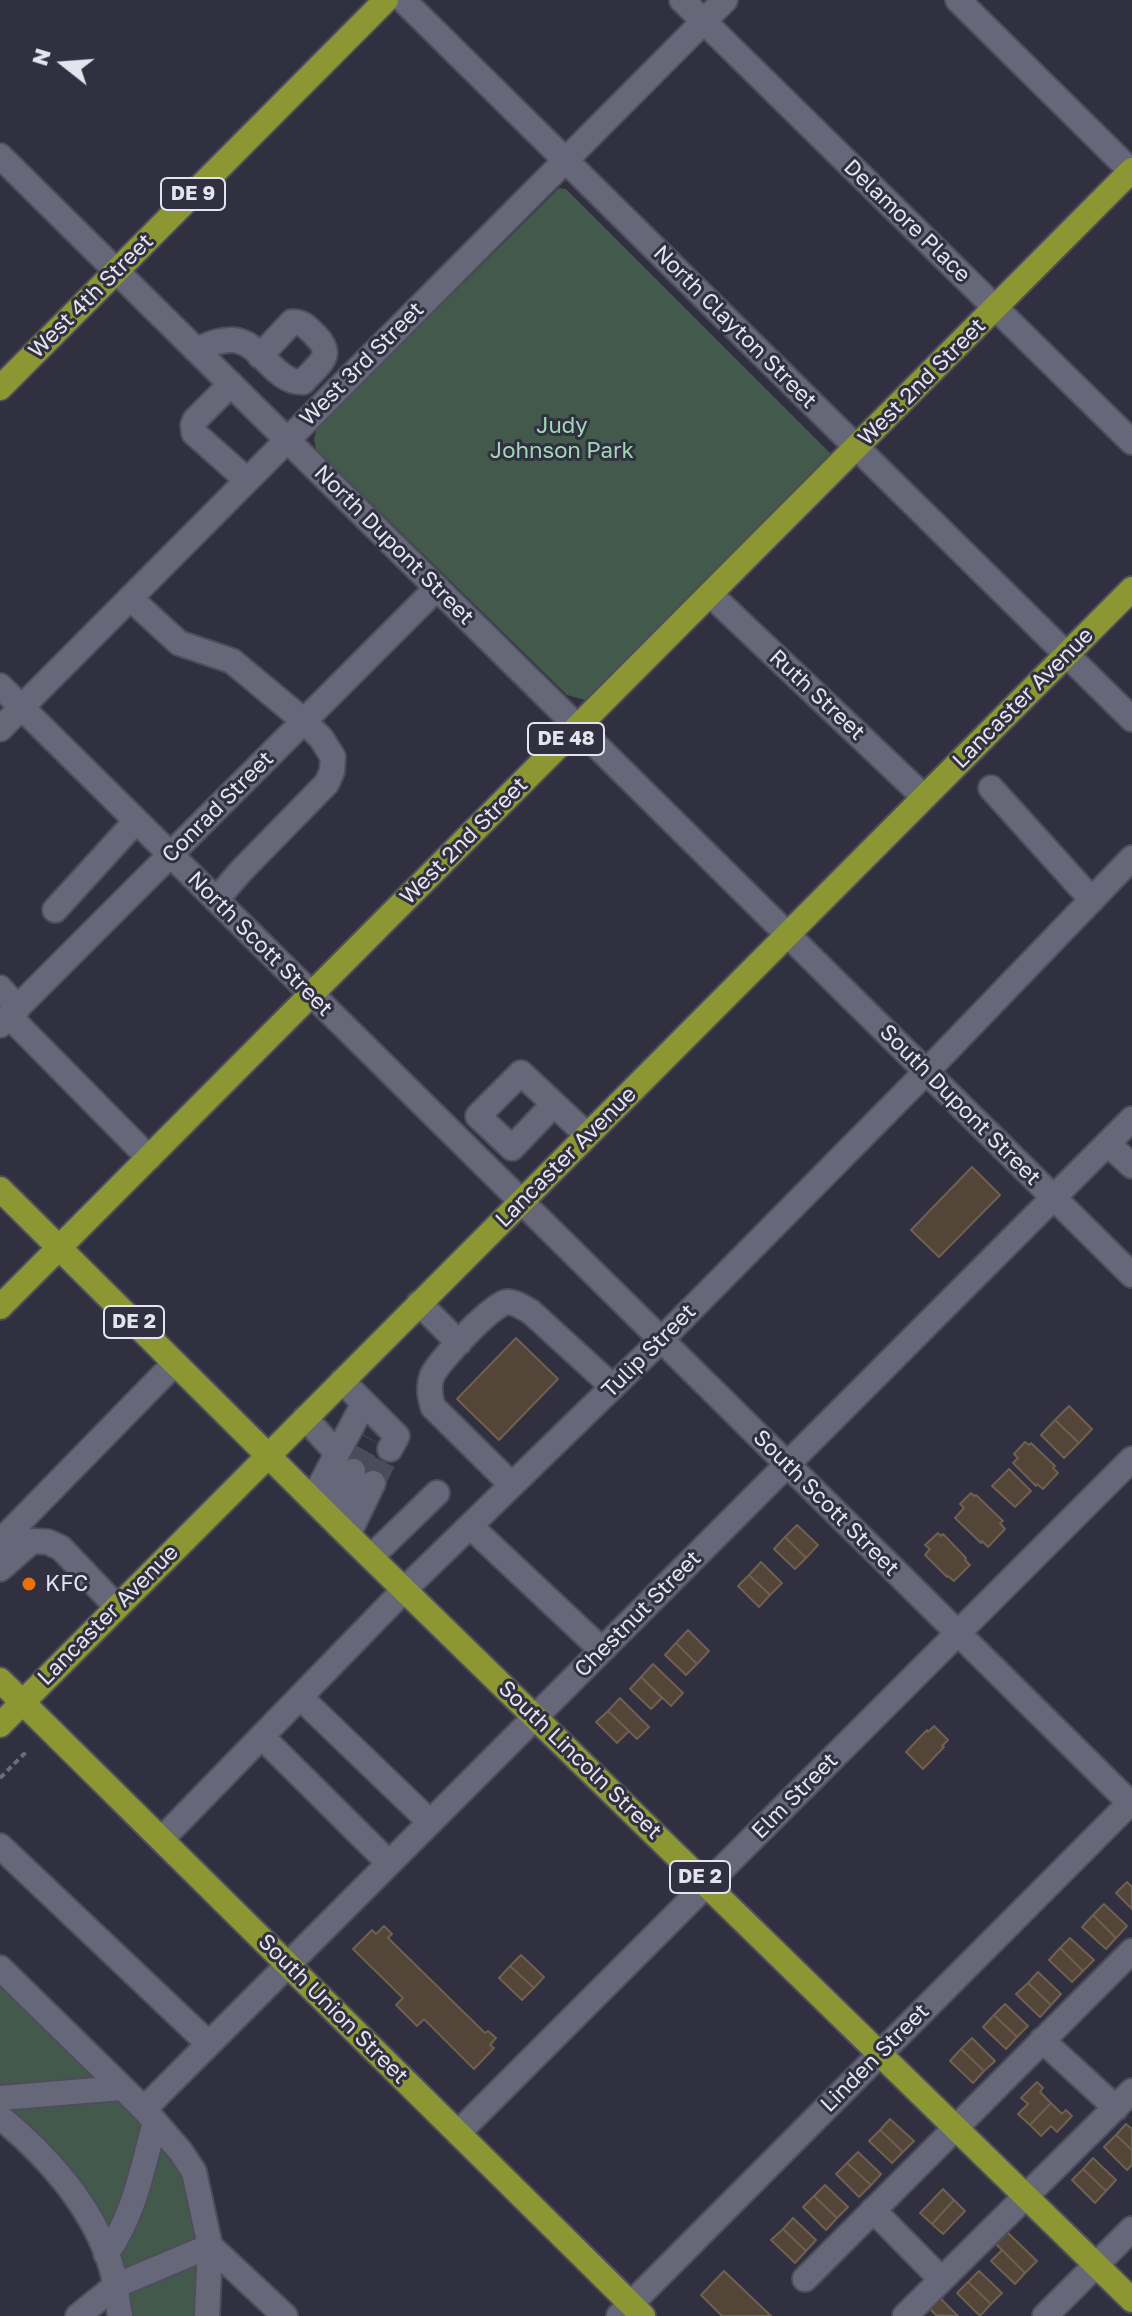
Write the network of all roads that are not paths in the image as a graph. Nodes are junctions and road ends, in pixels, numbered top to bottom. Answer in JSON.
{"nodes":[{"id":1,"x":386,"y":0,"type":"edge"},
{"id":2,"x":403,"y":0,"type":"edge"},
{"id":3,"x":682,"y":0,"type":"edge"},
{"id":4,"x":725,"y":0,"type":"edge"},
{"id":5,"x":958,"y":0,"type":"edge"},
{"id":6,"x":703,"y":21,"type":"junction"},
{"id":7,"x":0,"y":156,"type":"edge"},
{"id":8,"x":566,"y":160,"type":"junction"},
{"id":9,"x":1132,"y":171,"type":"edge"},
{"id":10,"x":116,"y":271,"type":"junction"},
{"id":11,"x":995,"y":308,"type":"junction"},
{"id":12,"x":196,"y":350,"type":"junction"},
{"id":13,"x":260,"y":356,"type":"dead end"},
{"id":14,"x":231,"y":384,"type":"junction"},
{"id":15,"x":0,"y":388,"type":"edge"},
{"id":16,"x":287,"y":440,"type":"junction"},
{"id":17,"x":1132,"y":442,"type":"edge"},
{"id":18,"x":856,"y":447,"type":"junction"},
{"id":19,"x":247,"y":480,"type":"junction"},
{"id":20,"x":437,"y":588,"type":"junction"},
{"id":21,"x":1132,"y":589,"type":"edge"},
{"id":22,"x":710,"y":594,"type":"junction"},
{"id":23,"x":130,"y":598,"type":"junction"},
{"id":24,"x":1067,"y":655,"type":"junction"},
{"id":25,"x":0,"y":686,"type":"edge"},
{"id":26,"x":21,"y":707,"type":"junction"},
{"id":27,"x":1132,"y":719,"type":"edge"},
{"id":28,"x":304,"y":721,"type":"junction"},
{"id":29,"x":578,"y":727,"type":"junction"},
{"id":30,"x":0,"y":729,"type":"edge"},
{"id":31,"x":991,"y":788,"type":"dead end"},
{"id":32,"x":924,"y":797,"type":"junction"},
{"id":33,"x":136,"y":821,"type":"junction"},
{"id":34,"x":170,"y":855,"type":"junction"},
{"id":35,"x":1132,"y":858,"type":"edge"},
{"id":36,"x":216,"y":900,"type":"junction"},
{"id":37,"x":1092,"y":900,"type":"junction"},
{"id":38,"x":55,"y":910,"type":"dead end"},
{"id":39,"x":787,"y":934,"type":"junction"},
{"id":40,"x":0,"y":988,"type":"edge"},
{"id":41,"x":312,"y":994,"type":"junction"},
{"id":42,"x":9,"y":1016,"type":"edge"},
{"id":43,"x":926,"y":1072,"type":"junction"},
{"id":44,"x":554,"y":1104,"type":"dead end"},
{"id":45,"x":1132,"y":1119,"type":"edge"},
{"id":46,"x":587,"y":1135,"type":"junction"},
{"id":47,"x":1108,"y":1144,"type":"junction"},
{"id":48,"x":149,"y":1158,"type":"junction"},
{"id":49,"x":1132,"y":1166,"type":"edge"},
{"id":50,"x":0,"y":1189,"type":"edge"},
{"id":51,"x":1053,"y":1198,"type":"junction"},
{"id":52,"x":521,"y":1202,"type":"junction"},
{"id":53,"x":59,"y":1248,"type":"junction"},
{"id":54,"x":1132,"y":1275,"type":"edge"},
{"id":55,"x":419,"y":1303,"type":"junction"},
{"id":56,"x":0,"y":1307,"type":"edge"},
{"id":57,"x":661,"y":1340,"type":"junction"},
{"id":58,"x":459,"y":1343,"type":"junction"},
{"id":59,"x":175,"y":1363,"type":"junction"},
{"id":60,"x":342,"y":1381,"type":"junction"},
{"id":61,"x":613,"y":1387,"type":"junction"},
{"id":62,"x":305,"y":1418,"type":"junction"},
{"id":63,"x":268,"y":1455,"type":"junction"},
{"id":64,"x":1132,"y":1459,"type":"edge"},
{"id":65,"x":787,"y":1464,"type":"junction"},
{"id":66,"x":355,"y":1469,"type":"junction"},
{"id":67,"x":512,"y":1485,"type":"junction"},
{"id":68,"x":437,"y":1493,"type":"dead end"},
{"id":69,"x":321,"y":1508,"type":"junction"},
{"id":70,"x":470,"y":1526,"type":"junction"},
{"id":71,"x":348,"y":1535,"type":"junction"},
{"id":72,"x":0,"y":1542,"type":"edge"},
{"id":73,"x":371,"y":1557,"type":"junction"},
{"id":74,"x":0,"y":1569,"type":"edge"},
{"id":75,"x":405,"y":1589,"type":"junction"},
{"id":76,"x":117,"y":1607,"type":"junction"},
{"id":77,"x":958,"y":1633,"type":"junction"},
{"id":78,"x":602,"y":1650,"type":"junction"},
{"id":79,"x":0,"y":1680,"type":"edge"},
{"id":80,"x":300,"y":1697,"type":"junction"},
{"id":81,"x":22,"y":1701,"type":"junction"},
{"id":82,"x":535,"y":1716,"type":"junction"},
{"id":83,"x":0,"y":1725,"type":"edge"},
{"id":84,"x":262,"y":1737,"type":"junction"},
{"id":85,"x":1131,"y":1803,"type":"edge"},
{"id":86,"x":430,"y":1822,"type":"junction"},
{"id":87,"x":162,"y":1839,"type":"junction"},
{"id":88,"x":0,"y":1846,"type":"edge"},
{"id":89,"x":389,"y":1863,"type":"junction"},
{"id":90,"x":707,"y":1884,"type":"junction"},
{"id":91,"x":288,"y":1964,"type":"junction"},
{"id":92,"x":1127,"y":1965,"type":"edge"},
{"id":93,"x":0,"y":1968,"type":"edge"},
{"id":94,"x":1042,"y":2040,"type":"junction"},
{"id":95,"x":209,"y":2044,"type":"junction"},
{"id":96,"x":880,"y":2054,"type":"junction"},
{"id":97,"x":121,"y":2088,"type":"junction"},
{"id":98,"x":0,"y":2098,"type":"edge"},
{"id":99,"x":1124,"y":2100,"type":"edge"},
{"id":100,"x":150,"y":2115,"type":"junction"},
{"id":101,"x":0,"y":2117,"type":"edge"},
{"id":102,"x":955,"y":2127,"type":"junction"},
{"id":103,"x":458,"y":2133,"type":"junction"},
{"id":104,"x":1027,"y":2197,"type":"junction"},
{"id":105,"x":873,"y":2210,"type":"junction"},
{"id":106,"x":1132,"y":2229,"type":"edge"},
{"id":107,"x":210,"y":2246,"type":"junction"},
{"id":108,"x":106,"y":2254,"type":"junction"},
{"id":109,"x":1096,"y":2265,"type":"junction"},
{"id":110,"x":805,"y":2279,"type":"dead end"},
{"id":111,"x":941,"y":2279,"type":"junction"},
{"id":112,"x":115,"y":2286,"type":"junction"},
{"id":113,"x":1132,"y":2300,"type":"edge"},
{"id":114,"x":631,"y":2312,"type":"edge"},
{"id":115,"x":78,"y":2316,"type":"edge"},
{"id":116,"x":120,"y":2316,"type":"edge"},
{"id":117,"x":207,"y":2316,"type":"edge"},
{"id":118,"x":285,"y":2316,"type":"edge"},
{"id":119,"x":905,"y":2316,"type":"edge"},
{"id":120,"x":1045,"y":2316,"type":"edge"}],
"edges":[{"from":1,"to":10,"type":"main road","name":"West 4th Street","number":"DE 9"},
{"from":2,"to":8,"type":"street","name":"North Clayton Street"},
{"from":3,"to":6,"type":"street","name":"Delamore Place"},
{"from":4,"to":6,"type":"street","name":"West 3rd Street"},
{"from":5,"to":9,"type":"street"},
{"from":6,"to":8,"type":"street","name":"West 3rd Street"},
{"from":6,"to":11,"type":"street","name":"Delamore Place"},
{"from":7,"to":10,"type":"street","name":"North Dupont Street"},
{"from":8,"to":16,"type":"street","name":"West 3rd Street"},
{"from":8,"to":18,"type":"street","name":"North Clayton Street"},
{"from":9,"to":11,"type":"main road","name":"West 2nd Street","number":"DE 48"},
{"from":10,"to":12,"type":"street","name":"North Dupont Street"},
{"from":10,"to":15,"type":"main road","name":"West 4th Street","number":"DE 9"},
{"from":11,"to":17,"type":"street","name":"Delamore Place"},
{"from":11,"to":18,"type":"main road","name":"West 2nd Street","number":"DE 48"},
{"from":12,"to":13,"type":"street"},
{"from":12,"to":14,"type":"street","name":"North Dupont Street"},
{"from":14,"to":16,"type":"street","name":"North Dupont Street"},
{"from":14,"to":19,"type":"street"},
{"from":16,"to":19,"type":"street","name":"West 3rd Street"},
{"from":16,"to":20,"type":"street","name":"North Dupont Street"},
{"from":18,"to":22,"type":"main road","name":"West 2nd Street","number":"DE 48"},
{"from":18,"to":24,"type":"street","name":"North Clayton Street"},
{"from":19,"to":23,"type":"street","name":"West 3rd Street"},
{"from":20,"to":28,"type":"street","name":"Conrad Street"},
{"from":20,"to":29,"type":"street","name":"North Dupont Street"},
{"from":21,"to":24,"type":"main road","name":"Lancaster Avenue"},
{"from":22,"to":29,"type":"main road","name":"West 2nd Street","number":"DE 48"},
{"from":22,"to":32,"type":"street","name":"Ruth Street"},
{"from":23,"to":26,"type":"street","name":"West 3rd Street"},
{"from":23,"to":28,"type":"street"},
{"from":24,"to":27,"type":"street","name":"North Clayton Street"},
{"from":24,"to":32,"type":"main road","name":"Lancaster Avenue"},
{"from":25,"to":26,"type":"street","name":"North Scott Street"},
{"from":26,"to":30,"type":"street","name":"West 3rd Street"},
{"from":26,"to":33,"type":"street","name":"North Scott Street"},
{"from":28,"to":34,"type":"street","name":"Conrad Street"},
{"from":28,"to":36,"type":"street"},
{"from":29,"to":39,"type":"street","name":"North Dupont Street"},
{"from":29,"to":41,"type":"main road","name":"West 2nd Street","number":"DE 48"},
{"from":31,"to":37,"type":"street"},
{"from":32,"to":39,"type":"main road","name":"Lancaster Avenue"},
{"from":33,"to":34,"type":"street","name":"North Scott Street"},
{"from":33,"to":38,"type":"street"},
{"from":34,"to":36,"type":"street","name":"North Scott Street"},
{"from":34,"to":42,"type":"street","name":"Conrad Street"},
{"from":35,"to":37,"type":"street","name":"Tulip Street"},
{"from":36,"to":41,"type":"street","name":"North Scott Street"},
{"from":37,"to":43,"type":"street","name":"Tulip Street"},
{"from":39,"to":43,"type":"street","name":"South Dupont Street"},
{"from":39,"to":46,"type":"main road","name":"Lancaster Avenue"},
{"from":40,"to":42,"type":"street"},
{"from":41,"to":48,"type":"main road","name":"West 2nd Street","number":"DE 48"},
{"from":41,"to":52,"type":"street","name":"North Scott Street"},
{"from":42,"to":48,"type":"street"},
{"from":43,"to":51,"type":"street","name":"South Dupont Street"},
{"from":43,"to":57,"type":"street","name":"Tulip Street"},
{"from":44,"to":46,"type":"street"},
{"from":45,"to":47,"type":"street","name":"Chestnut Street"},
{"from":46,"to":52,"type":"main road","name":"Lancaster Avenue"},
{"from":47,"to":49,"type":"street"},
{"from":47,"to":51,"type":"street","name":"Chestnut Street"},
{"from":48,"to":53,"type":"main road","name":"West 2nd Street","number":"DE 48"},
{"from":50,"to":53,"type":"main road","number":"DE 2"},
{"from":51,"to":54,"type":"street","name":"South Dupont Street"},
{"from":51,"to":65,"type":"street","name":"Chestnut Street"},
{"from":52,"to":55,"type":"main road","name":"Lancaster Avenue"},
{"from":52,"to":57,"type":"street","name":"South Scott Street"},
{"from":53,"to":56,"type":"main road","name":"West 2nd Street","number":"DE 48"},
{"from":53,"to":59,"type":"main road","number":"DE 2"},
{"from":55,"to":58,"type":"street"},
{"from":55,"to":60,"type":"main road","name":"Lancaster Avenue"},
{"from":57,"to":61,"type":"street","name":"Tulip Street"},
{"from":57,"to":65,"type":"street","name":"South Scott Street"},
{"from":58,"to":61,"type":"street"},
{"from":58,"to":67,"type":"street"},
{"from":59,"to":63,"type":"main road","number":"DE 2"},
{"from":59,"to":72,"type":"street"},
{"from":60,"to":62,"type":"main road","name":"Lancaster Avenue"},
{"from":60,"to":66,"type":"street"},
{"from":61,"to":67,"type":"street","name":"Tulip Street"},
{"from":62,"to":63,"type":"main road","name":"Lancaster Avenue"},
{"from":62,"to":66,"type":"street"},
{"from":63,"to":69,"type":"main road","name":"South Lincoln Street","number":"DE 2"},
{"from":63,"to":76,"type":"main road","name":"Lancaster Avenue"},
{"from":64,"to":77,"type":"street","name":"Elm Street"},
{"from":65,"to":77,"type":"street","name":"South Scott Street"},
{"from":65,"to":78,"type":"street","name":"Chestnut Street"},
{"from":66,"to":69,"type":"street"},
{"from":66,"to":71,"type":"street"},
{"from":67,"to":70,"type":"street","name":"Tulip Street"},
{"from":68,"to":73,"type":"street"},
{"from":69,"to":71,"type":"main road","name":"South Lincoln Street","number":"DE 2"},
{"from":70,"to":75,"type":"street","name":"Tulip Street"},
{"from":70,"to":78,"type":"street"},
{"from":71,"to":73,"type":"main road","name":"South Lincoln Street","number":"DE 2"},
{"from":73,"to":75,"type":"main road","name":"South Lincoln Street","number":"DE 2"},
{"from":74,"to":76,"type":"street"},
{"from":75,"to":80,"type":"street","name":"Tulip Street"},
{"from":75,"to":82,"type":"main road","name":"South Lincoln Street","number":"DE 2"},
{"from":76,"to":81,"type":"main road","name":"Lancaster Avenue"},
{"from":77,"to":85,"type":"street","name":"South Scott Street"},
{"from":77,"to":90,"type":"street","name":"Elm Street"},
{"from":78,"to":82,"type":"street","name":"Chestnut Street"},
{"from":79,"to":81,"type":"main road","name":"South Union Street"},
{"from":80,"to":84,"type":"street","name":"Tulip Street"},
{"from":80,"to":86,"type":"street"},
{"from":81,"to":83,"type":"main road","name":"Lancaster Avenue"},
{"from":81,"to":87,"type":"main road","name":"South Union Street"},
{"from":82,"to":86,"type":"street","name":"Chestnut Street"},
{"from":82,"to":90,"type":"main road","name":"South Lincoln Street","number":"DE 2"},
{"from":84,"to":87,"type":"street","name":"Tulip Street"},
{"from":84,"to":89,"type":"street"},
{"from":85,"to":96,"type":"street","name":"Linden Street"},
{"from":86,"to":89,"type":"street","name":"Chestnut Street"},
{"from":87,"to":91,"type":"main road","name":"South Union Street"},
{"from":88,"to":95,"type":"street"},
{"from":89,"to":91,"type":"street","name":"Chestnut Street"},
{"from":90,"to":96,"type":"main road","name":"South Lincoln Street","number":"DE 2"},
{"from":90,"to":103,"type":"street","name":"Elm Street"},
{"from":91,"to":95,"type":"street","name":"Chestnut Street"},
{"from":91,"to":103,"type":"main road","name":"South Union Street"},
{"from":92,"to":94,"type":"street"},
{"from":93,"to":97,"type":"street"},
{"from":94,"to":99,"type":"street"},
{"from":94,"to":102,"type":"street"},
{"from":95,"to":100,"type":"street","name":"Chestnut Street"},
{"from":96,"to":102,"type":"main road","name":"South Lincoln Street","number":"DE 2"},
{"from":96,"to":114,"type":"street","name":"Linden Street"},
{"from":97,"to":98,"type":"street"},
{"from":97,"to":100,"type":"street"},
{"from":99,"to":104,"type":"street"},
{"from":100,"to":107,"type":"street"},
{"from":100,"to":108,"type":"street"},
{"from":101,"to":108,"type":"street"},
{"from":102,"to":104,"type":"main road","name":"South Lincoln Street","number":"DE 2"},
{"from":102,"to":105,"type":"street"},
{"from":103,"to":114,"type":"main road","name":"South Union Street"},
{"from":104,"to":109,"type":"main road","name":"South Lincoln Street","number":"DE 2"},
{"from":104,"to":111,"type":"street"},
{"from":105,"to":110,"type":"street"},
{"from":105,"to":111,"type":"street"},
{"from":106,"to":109,"type":"street"},
{"from":107,"to":112,"type":"street"},
{"from":107,"to":117,"type":"street"},
{"from":107,"to":118,"type":"street"},
{"from":108,"to":112,"type":"street"},
{"from":109,"to":113,"type":"main road","name":"South Lincoln Street","number":"DE 2"},
{"from":109,"to":120,"type":"street"},
{"from":111,"to":119,"type":"street"},
{"from":112,"to":115,"type":"street"},
{"from":112,"to":116,"type":"street"}]}
